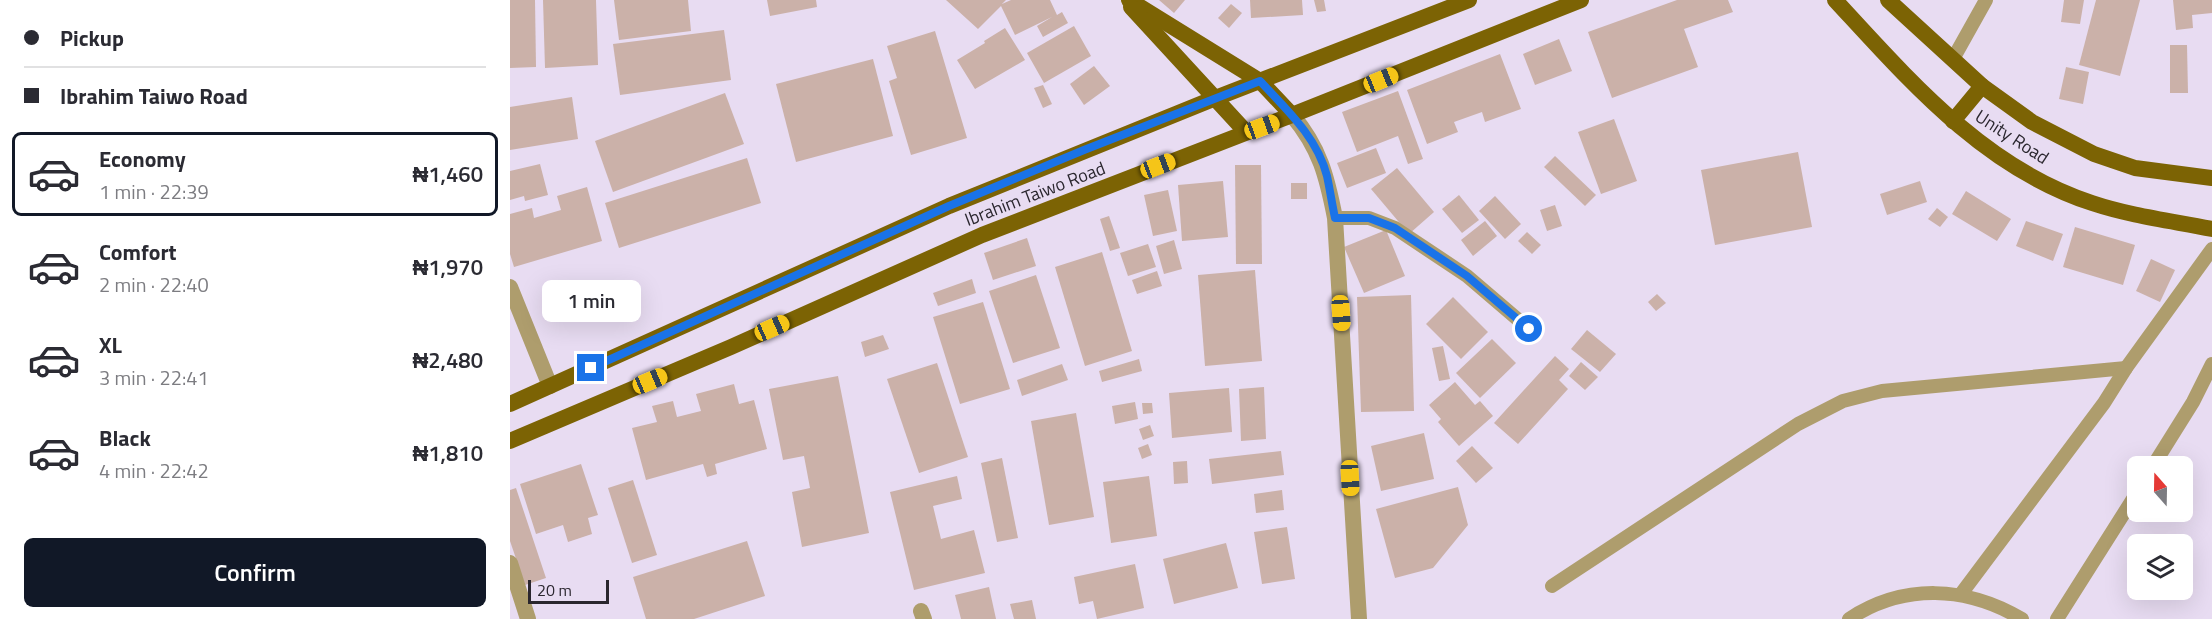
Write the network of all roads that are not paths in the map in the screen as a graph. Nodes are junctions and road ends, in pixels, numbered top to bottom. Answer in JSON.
{"nodes":[{"id":1,"x":1124,"y":0,"type":"edge"},
{"id":2,"x":1129,"y":0,"type":"edge"},
{"id":3,"x":1469,"y":0,"type":"edge"},
{"id":4,"x":1581,"y":0,"type":"edge"},
{"id":5,"x":1834,"y":0,"type":"edge"},
{"id":6,"x":1888,"y":0,"type":"edge"},
{"id":7,"x":1986,"y":0,"type":"edge"},
{"id":8,"x":1953,"y":59,"type":"junction"},
{"id":9,"x":1260,"y":81,"type":"junction"},
{"id":10,"x":1982,"y":86,"type":"junction"},
{"id":11,"x":1213,"y":99,"type":"junction"},
{"id":12,"x":1292,"y":116,"type":"junction"},
{"id":13,"x":1953,"y":121,"type":"junction"},
{"id":14,"x":1246,"y":132,"type":"junction"},
{"id":15,"x":2212,"y":178,"type":"edge"},
{"id":16,"x":1335,"y":218,"type":"junction"},
{"id":17,"x":2212,"y":229,"type":"edge"},
{"id":18,"x":2212,"y":249,"type":"edge"},
{"id":19,"x":510,"y":287,"type":"edge"},
{"id":20,"x":1529,"y":329,"type":"dead end"},
{"id":21,"x":2212,"y":364,"type":"edge"},
{"id":22,"x":2126,"y":368,"type":"junction"},
{"id":23,"x":550,"y":386,"type":"junction"},
{"id":24,"x":510,"y":404,"type":"edge"},
{"id":25,"x":510,"y":441,"type":"edge"},
{"id":26,"x":2159,"y":456,"type":"edge"},
{"id":27,"x":2127,"y":508,"type":"edge"},
{"id":28,"x":510,"y":563,"type":"edge"},
{"id":29,"x":1552,"y":586,"type":"dead end"},
{"id":30,"x":1961,"y":594,"type":"junction"},
{"id":31,"x":528,"y":619,"type":"edge"},
{"id":32,"x":1359,"y":619,"type":"edge"},
{"id":33,"x":1849,"y":619,"type":"edge"},
{"id":34,"x":2022,"y":619,"type":"edge"},
{"id":35,"x":2057,"y":619,"type":"edge"}],
"edges":[{"from":1,"to":11,"type":"main road"},
{"from":2,"to":9,"type":"main road"},
{"from":3,"to":9,"type":"main road","name":"Ibrahim Taiwo Road"},
{"from":4,"to":12,"type":"main road","name":"Ibrahim Taiwo Road"},
{"from":5,"to":13,"type":"main road","name":"Unity Road"},
{"from":6,"to":8,"type":"main road","name":"Unity Road"},
{"from":7,"to":8,"type":"lane"},
{"from":8,"to":10,"type":"main road","name":"Unity Road"},
{"from":9,"to":11,"type":"main road","name":"Ibrahim Taiwo Road"},
{"from":9,"to":12,"type":"main road"},
{"from":10,"to":13,"type":"main road"},
{"from":10,"to":15,"type":"main road","name":"Unity Road"},
{"from":11,"to":14,"type":"main road"},
{"from":11,"to":23,"type":"main road","name":"Ibrahim Taiwo Road"},
{"from":12,"to":14,"type":"main road","name":"Ibrahim Taiwo Road"},
{"from":12,"to":16,"type":"street"},
{"from":13,"to":17,"type":"main road","name":"Unity Road"},
{"from":14,"to":25,"type":"main road","name":"Ibrahim Taiwo Road"},
{"from":16,"to":20,"type":"lane"},
{"from":16,"to":32,"type":"street"},
{"from":18,"to":22,"type":"lane"},
{"from":19,"to":23,"type":"street"},
{"from":21,"to":26,"type":"lane"},
{"from":22,"to":29,"type":"lane"},
{"from":22,"to":30,"type":"lane"},
{"from":23,"to":24,"type":"main road","name":"Ibrahim Taiwo Road"},
{"from":27,"to":35,"type":"lane"},
{"from":28,"to":31,"type":"street"},
{"from":30,"to":33,"type":"lane"},
{"from":30,"to":34,"type":"lane"}]}
